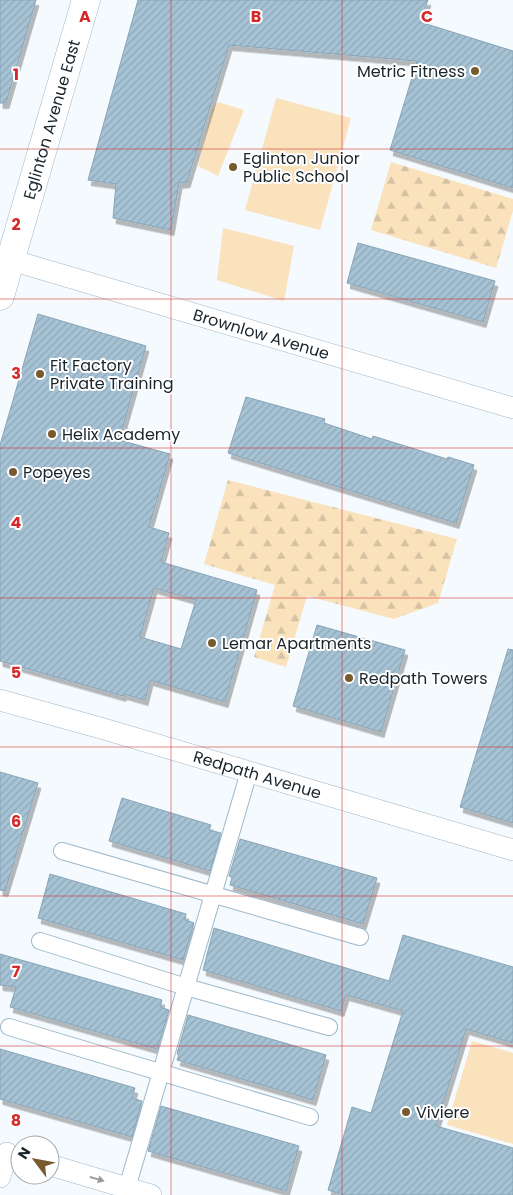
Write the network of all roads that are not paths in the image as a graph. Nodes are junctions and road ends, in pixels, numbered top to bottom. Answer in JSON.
{"nodes":[{"id":1,"x":86,"y":0,"type":"edge"},
{"id":2,"x":11,"y":260,"type":"junction"},
{"id":3,"x":0,"y":296,"type":"edge"},
{"id":4,"x":513,"y":408,"type":"edge"},
{"id":5,"x":0,"y":700,"type":"edge"},
{"id":6,"x":249,"y":772,"type":"junction"},
{"id":7,"x":513,"y":850,"type":"edge"},
{"id":8,"x":62,"y":851,"type":"dead end"},
{"id":9,"x":213,"y":896,"type":"junction"},
{"id":10,"x":360,"y":937,"type":"dead end"},
{"id":11,"x":40,"y":941,"type":"dead end"},
{"id":12,"x":186,"y":987,"type":"junction"},
{"id":13,"x":329,"y":1027,"type":"dead end"},
{"id":14,"x":9,"y":1028,"type":"dead end"},
{"id":15,"x":161,"y":1073,"type":"junction"},
{"id":16,"x":310,"y":1117,"type":"dead end"},
{"id":17,"x":9,"y":1154,"type":"edge"},
{"id":18,"x":60,"y":1168,"type":"edge"},
{"id":19,"x":0,"y":1178,"type":"edge"},
{"id":20,"x":127,"y":1188,"type":"junction"},
{"id":21,"x":151,"y":1195,"type":"edge"}],
"edges":[{"from":1,"to":2,"type":"main road","name":"Eglinton Avenue East"},
{"from":2,"to":3,"type":"main road","name":"Eglinton Avenue East"},
{"from":2,"to":4,"type":"street","name":"Brownlow Avenue"},
{"from":5,"to":6,"type":"street","name":"Redpath Avenue"},
{"from":6,"to":7,"type":"street","name":"Redpath Avenue"},
{"from":6,"to":9,"type":"street"},
{"from":8,"to":9,"type":"street"},
{"from":9,"to":10,"type":"street"},
{"from":9,"to":12,"type":"street"},
{"from":11,"to":12,"type":"street"},
{"from":12,"to":13,"type":"street"},
{"from":12,"to":15,"type":"street"},
{"from":14,"to":15,"type":"street"},
{"from":15,"to":16,"type":"street"},
{"from":15,"to":20,"type":"street"},
{"from":17,"to":19,"type":"street"},
{"from":18,"to":20,"type":"street","one_way":true},
{"from":20,"to":21,"type":"street"}]}
